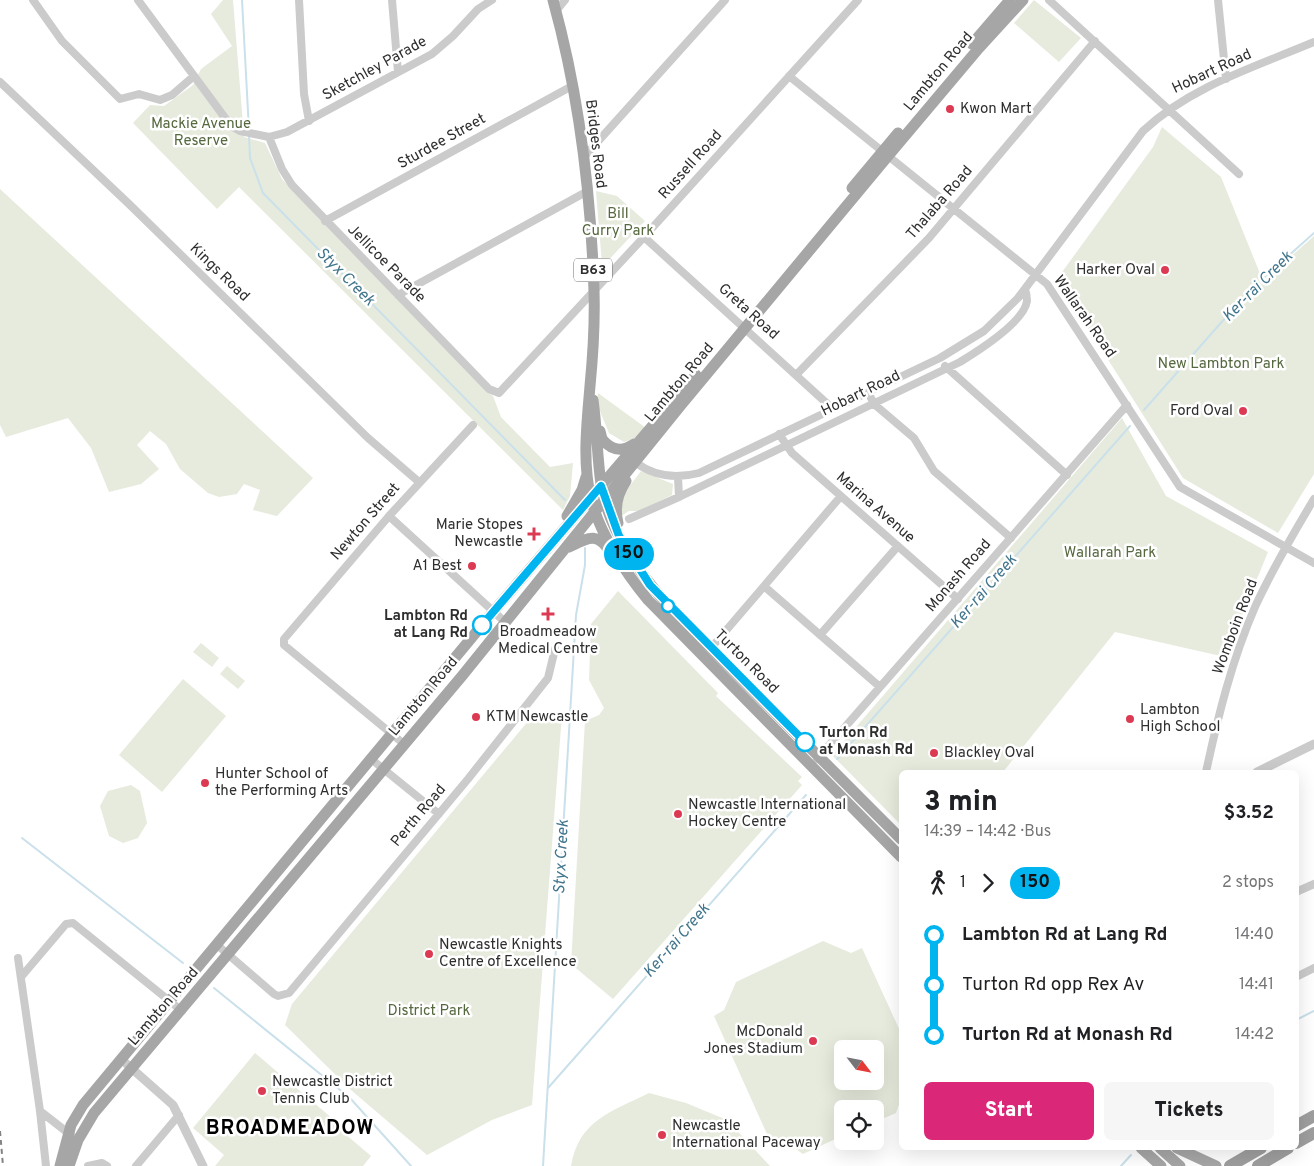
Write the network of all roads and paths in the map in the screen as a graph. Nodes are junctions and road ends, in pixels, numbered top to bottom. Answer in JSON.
{"nodes":[{"id":1,"x":33,"y":0,"type":"edge"},
{"id":2,"x":138,"y":0,"type":"edge"},
{"id":3,"x":299,"y":0,"type":"edge"},
{"id":4,"x":392,"y":0,"type":"edge"},
{"id":5,"x":492,"y":0,"type":"edge"},
{"id":6,"x":565,"y":0,"type":"edge"},
{"id":7,"x":725,"y":0,"type":"edge"},
{"id":8,"x":858,"y":0,"type":"edge"},
{"id":9,"x":1010,"y":0,"type":"edge"},
{"id":10,"x":1023,"y":0,"type":"edge"},
{"id":11,"x":1049,"y":0,"type":"edge"},
{"id":12,"x":1218,"y":0,"type":"edge"},
{"id":13,"x":555,"y":6,"type":"edge"},
{"id":14,"x":1095,"y":41,"type":"junction"},
{"id":15,"x":1314,"y":42,"type":"edge"},
{"id":16,"x":398,"y":72,"type":"junction"},
{"id":17,"x":194,"y":76,"type":"junction"},
{"id":18,"x":789,"y":76,"type":"junction"},
{"id":19,"x":1226,"y":79,"type":"junction"},
{"id":20,"x":0,"y":82,"type":"edge"},
{"id":21,"x":572,"y":86,"type":"junction"},
{"id":22,"x":1168,"y":108,"type":"junction"},
{"id":23,"x":309,"y":121,"type":"junction"},
{"id":24,"x":270,"y":137,"type":"junction"},
{"id":25,"x":885,"y":154,"type":"junction"},
{"id":26,"x":583,"y":158,"type":"junction"},
{"id":27,"x":1239,"y":174,"type":"dead end"},
{"id":28,"x":586,"y":192,"type":"junction"},
{"id":29,"x":954,"y":209,"type":"junction"},
{"id":30,"x":325,"y":222,"type":"junction"},
{"id":31,"x":644,"y":237,"type":"junction"},
{"id":32,"x":1036,"y":274,"type":"junction"},
{"id":33,"x":1025,"y":288,"type":"junction"},
{"id":34,"x":594,"y":291,"type":"junction"},
{"id":35,"x":398,"y":295,"type":"junction"},
{"id":36,"x":742,"y":325,"type":"junction"},
{"id":37,"x":940,"y":358,"type":"junction"},
{"id":38,"x":946,"y":368,"type":"junction"},
{"id":39,"x":796,"y":375,"type":"junction"},
{"id":40,"x":590,"y":384,"type":"junction"},
{"id":41,"x":503,"y":391,"type":"joint"},
{"id":42,"x":868,"y":392,"type":"junction"},
{"id":43,"x":874,"y":404,"type":"junction"},
{"id":44,"x":1127,"y":405,"type":"junction"},
{"id":45,"x":833,"y":409,"type":"junction"},
{"id":46,"x":596,"y":420,"type":"junction"},
{"id":47,"x":473,"y":425,"type":"dead end"},
{"id":48,"x":779,"y":434,"type":"junction"},
{"id":49,"x":642,"y":439,"type":"junction"},
{"id":50,"x":785,"y":446,"type":"junction"},
{"id":51,"x":635,"y":462,"type":"junction"},
{"id":52,"x":587,"y":469,"type":"junction"},
{"id":53,"x":1067,"y":475,"type":"junction"},
{"id":54,"x":678,"y":477,"type":"junction"},
{"id":55,"x":419,"y":482,"type":"junction"},
{"id":56,"x":601,"y":486,"type":"junction"},
{"id":57,"x":842,"y":496,"type":"junction"},
{"id":58,"x":680,"y":497,"type":"junction"},
{"id":59,"x":591,"y":498,"type":"junction"},
{"id":60,"x":605,"y":498,"type":"junction"},
{"id":61,"x":1314,"y":499,"type":"edge"},
{"id":62,"x":595,"y":510,"type":"junction"},
{"id":63,"x":389,"y":516,"type":"junction"},
{"id":64,"x":629,"y":519,"type":"dead end"},
{"id":65,"x":562,"y":530,"type":"junction"},
{"id":66,"x":619,"y":536,"type":"junction"},
{"id":67,"x":1011,"y":538,"type":"junction"},
{"id":68,"x":898,"y":546,"type":"junction"},
{"id":69,"x":1286,"y":547,"type":"junction"},
{"id":70,"x":564,"y":549,"type":"junction"},
{"id":71,"x":1314,"y":563,"type":"edge"},
{"id":72,"x":629,"y":573,"type":"junction"},
{"id":73,"x":765,"y":587,"type":"junction"},
{"id":74,"x":958,"y":599,"type":"junction"},
{"id":75,"x":493,"y":612,"type":"junction"},
{"id":76,"x":505,"y":622,"type":"junction"},
{"id":77,"x":820,"y":635,"type":"junction"},
{"id":78,"x":555,"y":648,"type":"dead end"},
{"id":79,"x":711,"y":648,"type":"junction"},
{"id":80,"x":880,"y":687,"type":"junction"},
{"id":81,"x":392,"y":734,"type":"junction"},
{"id":82,"x":404,"y":744,"type":"junction"},
{"id":83,"x":1314,"y":744,"type":"edge"},
{"id":84,"x":371,"y":759,"type":"junction"},
{"id":85,"x":815,"y":760,"type":"junction"},
{"id":86,"x":383,"y":769,"type":"junction"},
{"id":87,"x":1206,"y":770,"type":"edge"},
{"id":88,"x":1261,"y":770,"type":"edge"},
{"id":89,"x":439,"y":814,"type":"junction"},
{"id":90,"x":899,"y":837,"type":"edge"},
{"id":91,"x":899,"y":855,"type":"edge"},
{"id":92,"x":1314,"y":884,"type":"edge"},
{"id":93,"x":1299,"y":891,"type":"edge"},
{"id":94,"x":216,"y":944,"type":"junction"},
{"id":95,"x":228,"y":955,"type":"junction"},
{"id":96,"x":18,"y":958,"type":"dead end"},
{"id":97,"x":1314,"y":968,"type":"edge"},
{"id":98,"x":1299,"y":976,"type":"edge"},
{"id":99,"x":21,"y":977,"type":"junction"},
{"id":100,"x":169,"y":1000,"type":"junction"},
{"id":101,"x":182,"y":1010,"type":"junction"},
{"id":102,"x":121,"y":1059,"type":"junction"},
{"id":103,"x":131,"y":1068,"type":"junction"},
{"id":104,"x":40,"y":1111,"type":"junction"},
{"id":105,"x":179,"y":1114,"type":"junction"},
{"id":106,"x":1314,"y":1116,"type":"edge"},
{"id":107,"x":1299,"y":1124,"type":"edge"},
{"id":108,"x":1314,"y":1132,"type":"edge"},
{"id":109,"x":68,"y":1133,"type":"junction"},
{"id":110,"x":78,"y":1140,"type":"junction"},
{"id":111,"x":1299,"y":1140,"type":"edge"},
{"id":112,"x":1143,"y":1150,"type":"edge"},
{"id":113,"x":1162,"y":1150,"type":"edge"},
{"id":114,"x":1181,"y":1150,"type":"edge"},
{"id":115,"x":1257,"y":1150,"type":"edge"},
{"id":116,"x":1285,"y":1150,"type":"edge"},
{"id":117,"x":1267,"y":1162,"type":"edge"},
{"id":118,"x":46,"y":1166,"type":"edge"},
{"id":119,"x":60,"y":1166,"type":"edge"},
{"id":120,"x":69,"y":1166,"type":"edge"},
{"id":121,"x":88,"y":1166,"type":"edge"},
{"id":122,"x":107,"y":1166,"type":"edge"},
{"id":123,"x":136,"y":1166,"type":"edge"},
{"id":124,"x":204,"y":1166,"type":"edge"},
{"id":125,"x":1160,"y":1166,"type":"edge"},
{"id":126,"x":1180,"y":1166,"type":"edge"},
{"id":127,"x":1216,"y":1166,"type":"edge"},
{"id":128,"x":1229,"y":1166,"type":"edge"},
{"id":129,"x":1258,"y":1166,"type":"edge"}],
"edges":[{"from":1,"to":17,"type":"street"},
{"from":2,"to":17,"type":"street"},
{"from":3,"to":23,"type":"street"},
{"from":4,"to":16,"type":"street"},
{"from":5,"to":16,"type":"street","name":"Sketchley Parade"},
{"from":6,"to":13,"type":"street"},
{"from":7,"to":26,"type":"street"},
{"from":8,"to":18,"type":"street","name":"Russell Road"},
{"from":9,"to":25,"type":"main road","name":"Lambton Road"},
{"from":10,"to":25,"type":"main road","name":"Lambton Road"},
{"from":11,"to":14,"type":"street"},
{"from":12,"to":19,"type":"street"},
{"from":13,"to":21,"type":"main road","name":"Bridges Road","number":"B63"},
{"from":14,"to":22,"type":"street"},
{"from":14,"to":29,"type":"street","name":"Thalaba Road"},
{"from":15,"to":19,"type":"street","name":"Hobart Road"},
{"from":16,"to":23,"type":"street","name":"Sketchley Parade"},
{"from":17,"to":24,"type":"street","name":"Sketchley Parade"},
{"from":18,"to":25,"type":"street","name":"Wallarah Road"},
{"from":18,"to":31,"type":"street","name":"Russell Road"},
{"from":19,"to":22,"type":"street","name":"Hobart Road"},
{"from":20,"to":55,"type":"street","name":"Kings Road"},
{"from":21,"to":26,"type":"main road","name":"Bridges Road","number":"B63"},
{"from":21,"to":30,"type":"street","name":"Sturdee Street"},
{"from":22,"to":27,"type":"street"},
{"from":22,"to":32,"type":"street","name":"Hobart Road"},
{"from":23,"to":24,"type":"street","name":"Sketchley Parade"},
{"from":24,"to":30,"type":"street","name":"Jellicoe Parade"},
{"from":25,"to":29,"type":"street","name":"Wallarah Road"},
{"from":25,"to":36,"type":"main road","name":"Lambton Road"},
{"from":26,"to":28,"type":"main road","name":"Bridges Road","number":"B63"},
{"from":28,"to":34,"type":"main road","name":"Bridges Road","number":"B63"},
{"from":28,"to":35,"type":"street"},
{"from":29,"to":32,"type":"street","name":"Wallarah Road"},
{"from":29,"to":39,"type":"street","name":"Thalaba Road"},
{"from":30,"to":35,"type":"street","name":"Jellicoe Parade"},
{"from":31,"to":34,"type":"street","name":"Russell Road"},
{"from":31,"to":36,"type":"street","name":"Greta Road"},
{"from":32,"to":33,"type":"street","name":"Hobart Road"},
{"from":32,"to":44,"type":"street","name":"Wallarah Road"},
{"from":33,"to":37,"type":"street","name":"Hobart Road"},
{"from":33,"to":38,"type":"street","name":"Hobart Road"},
{"from":34,"to":40,"type":"main road","name":"Bridges Road","number":"B63"},
{"from":34,"to":41,"type":"street","name":"Russell Road"},
{"from":35,"to":41,"type":"street","name":"Jellicoe Parade"},
{"from":36,"to":39,"type":"street","name":"Greta Road"},
{"from":36,"to":49,"type":"main road","name":"Lambton Road"},
{"from":36,"to":51,"type":"main road","name":"Lambton Road"},
{"from":37,"to":38,"type":"street"},
{"from":37,"to":42,"type":"street","name":"Hobart Road"},
{"from":38,"to":43,"type":"street","name":"Hobart Road"},
{"from":38,"to":53,"type":"street"},
{"from":39,"to":45,"type":"street","name":"Greta Road"},
{"from":40,"to":46,"type":"main road","name":"Bridges Road","number":"B63"},
{"from":40,"to":52,"type":"main road","name":"Bridges Road","number":"B63"},
{"from":42,"to":43,"type":"street"},
{"from":42,"to":45,"type":"street","name":"Hobart Road"},
{"from":43,"to":50,"type":"street","name":"Hobart Road"},
{"from":43,"to":67,"type":"street"},
{"from":44,"to":53,"type":"street","name":"Monash Road"},
{"from":44,"to":69,"type":"street","name":"Wallarah Road"},
{"from":45,"to":48,"type":"street","name":"Hobart Road"},
{"from":46,"to":49,"type":"main road"},
{"from":46,"to":56,"type":"main road","name":"Bridges Road","number":"B63"},
{"from":47,"to":55,"type":"street","name":"Newton Street"},
{"from":48,"to":50,"type":"street","name":"Marina Avenue"},
{"from":48,"to":54,"type":"street","name":"Hobart Road"},
{"from":49,"to":56,"type":"main road","name":"Lambton Road"},
{"from":50,"to":57,"type":"street","name":"Marina Avenue"},
{"from":50,"to":58,"type":"street","name":"Hobart Road"},
{"from":51,"to":54,"type":"street","name":"Hobart Road"},
{"from":51,"to":60,"type":"main road","name":"Lambton Road"},
{"from":51,"to":66,"type":"main road"},
{"from":52,"to":59,"type":"main road","name":"Bridges Road","number":"B63"},
{"from":52,"to":65,"type":"main road"},
{"from":53,"to":67,"type":"street","name":"Monash Road"},
{"from":54,"to":58,"type":"street"},
{"from":55,"to":63,"type":"street","name":"Newton Street"},
{"from":56,"to":59,"type":"main road","name":"Lambton Road"},
{"from":56,"to":60,"type":"main road","name":"Turton Road","number":"B63"},
{"from":57,"to":68,"type":"street","name":"Marina Avenue"},
{"from":57,"to":73,"type":"street"},
{"from":58,"to":64,"type":"street","name":"Hobart Road"},
{"from":59,"to":62,"type":"main road","name":"Bridges Road","number":"B63"},
{"from":59,"to":65,"type":"main road","name":"Lambton Road"},
{"from":60,"to":62,"type":"main road","name":"Lambton Road"},
{"from":60,"to":66,"type":"main road","name":"Turton Road","number":"B63"},
{"from":61,"to":69,"type":"street","name":"Womboin Road"},
{"from":62,"to":70,"type":"main road","name":"Lambton Road"},
{"from":62,"to":72,"type":"main road","name":"Turton Road","number":"B63"},
{"from":63,"to":75,"type":"street"},
{"from":63,"to":81,"type":"street","name":"Newton Street"},
{"from":65,"to":75,"type":"main road","name":"Lambton Road"},
{"from":66,"to":79,"type":"main road","name":"Turton Road","number":"B63"},
{"from":67,"to":74,"type":"street","name":"Monash Road"},
{"from":68,"to":74,"type":"street","name":"Marina Avenue"},
{"from":68,"to":77,"type":"street"},
{"from":69,"to":71,"type":"street","name":"Wallarah Road"},
{"from":69,"to":87,"type":"street","name":"Womboin Road"},
{"from":70,"to":72,"type":"main road"},
{"from":70,"to":76,"type":"main road","name":"Lambton Road"},
{"from":72,"to":85,"type":"main road","name":"Turton Road","number":"B63"},
{"from":73,"to":77,"type":"street"},
{"from":73,"to":79,"type":"street"},
{"from":74,"to":80,"type":"street","name":"Monash Road"},
{"from":75,"to":76,"type":"street"},
{"from":75,"to":81,"type":"main road","name":"Lambton Road"},
{"from":76,"to":82,"type":"main road","name":"Lambton Road"},
{"from":77,"to":80,"type":"street"},
{"from":78,"to":89,"type":"street","name":"Perth Road"},
{"from":79,"to":85,"type":"main road","name":"Turton Road","number":"B63"},
{"from":80,"to":85,"type":"street","name":"Monash Road"},
{"from":81,"to":82,"type":"street"},
{"from":81,"to":84,"type":"main road","name":"Lambton Road"},
{"from":82,"to":86,"type":"main road","name":"Lambton Road"},
{"from":83,"to":88,"type":"street"},
{"from":84,"to":86,"type":"street"},
{"from":84,"to":94,"type":"main road","name":"Lambton Road"},
{"from":85,"to":90,"type":"main road","name":"Turton Road","number":"B63"},
{"from":85,"to":91,"type":"main road","name":"Turton Road","number":"B63"},
{"from":86,"to":89,"type":"street"},
{"from":86,"to":95,"type":"main road","name":"Lambton Road"},
{"from":89,"to":95,"type":"street","name":"Perth Road"},
{"from":92,"to":93,"type":"street"},
{"from":94,"to":95,"type":"street"},
{"from":94,"to":100,"type":"main road","name":"Lambton Road"},
{"from":95,"to":101,"type":"main road","name":"Lambton Road"},
{"from":96,"to":99,"type":"street"},
{"from":97,"to":98,"type":"street"},
{"from":99,"to":100,"type":"street"},
{"from":99,"to":104,"type":"street"},
{"from":100,"to":101,"type":"street"},
{"from":100,"to":102,"type":"main road","name":"Lambton Road"},
{"from":101,"to":103,"type":"main road","name":"Lambton Road"},
{"from":102,"to":103,"type":"street"},
{"from":102,"to":109,"type":"main road","name":"Lambton Road"},
{"from":103,"to":105,"type":"street"},
{"from":103,"to":110,"type":"main road","name":"Lambton Road"},
{"from":104,"to":109,"type":"street"},
{"from":104,"to":118,"type":"street"},
{"from":105,"to":123,"type":"street"},
{"from":105,"to":124,"type":"street"},
{"from":106,"to":107,"type":"highway"},
{"from":108,"to":111,"type":"highway"},
{"from":109,"to":110,"type":"street"},
{"from":109,"to":119,"type":"main road","name":"Lambton Road"},
{"from":110,"to":120,"type":"main road","name":"Lambton Road"},
{"from":112,"to":125,"type":"main road"},
{"from":113,"to":126,"type":"main road"},
{"from":114,"to":127,"type":"main road"},
{"from":115,"to":128,"type":"highway"},
{"from":116,"to":117,"type":"highway"},
{"from":117,"to":129,"type":"highway"},
{"from":121,"to":122,"type":"street"}]}
